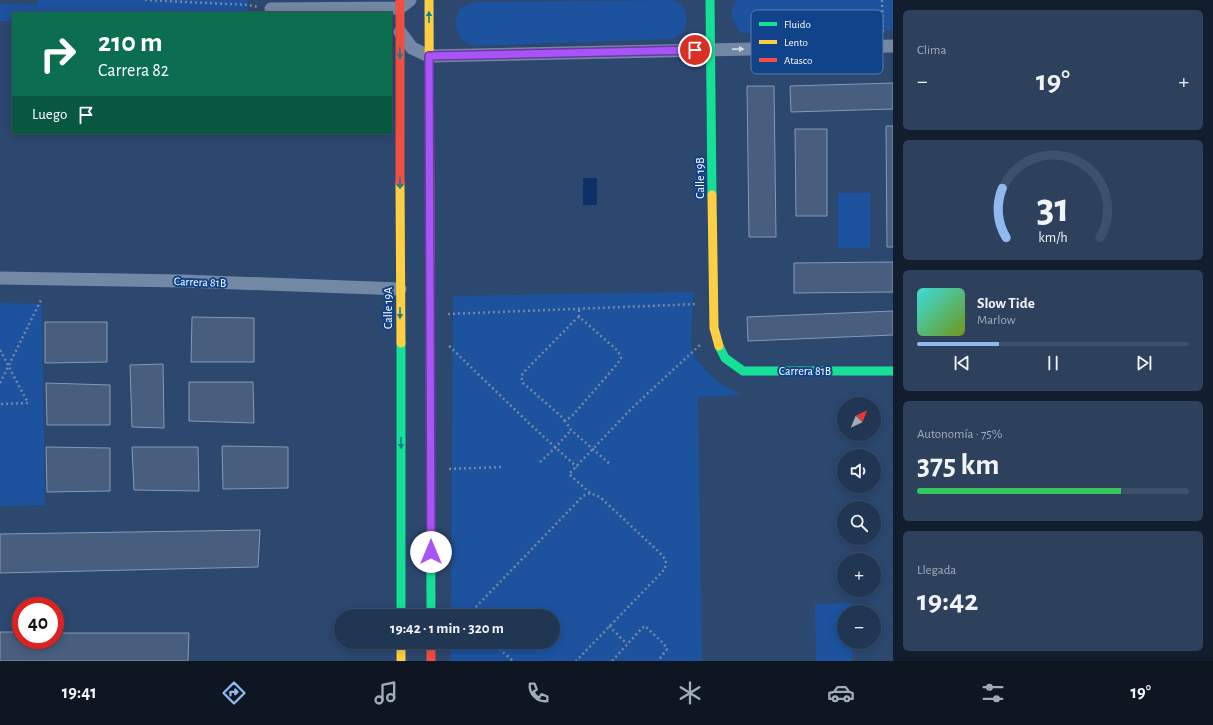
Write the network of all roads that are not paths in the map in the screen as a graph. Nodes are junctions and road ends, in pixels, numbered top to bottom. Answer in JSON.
{"nodes":[{"id":1,"x":410,"y":0,"type":"edge"},
{"id":2,"x":429,"y":0,"type":"edge"},
{"id":3,"x":710,"y":0,"type":"edge"},
{"id":4,"x":400,"y":4,"type":"edge"},
{"id":5,"x":271,"y":9,"type":"road end"},
{"id":6,"x":400,"y":32,"type":"junction"},
{"id":7,"x":751,"y":49,"type":"edge"},
{"id":8,"x":711,"y":50,"type":"junction"},
{"id":9,"x":429,"y":56,"type":"junction"},
{"id":10,"x":0,"y":278,"type":"edge"},
{"id":11,"x":400,"y":289,"type":"junction"},
{"id":12,"x":722,"y":355,"type":"joint"},
{"id":13,"x":893,"y":371,"type":"edge"},
{"id":14,"x":401,"y":609,"type":"edge"},
{"id":15,"x":431,"y":609,"type":"edge"},
{"id":16,"x":401,"y":649,"type":"edge"},
{"id":17,"x":431,"y":649,"type":"edge"},
{"id":18,"x":401,"y":661,"type":"edge"},
{"id":19,"x":431,"y":661,"type":"edge"}],
"edges":[{"from":1,"to":4,"type":"street"},
{"from":9,"to":2,"type":"street","one_way":true},
{"from":3,"to":8,"type":"street","name":"Calle 19B"},
{"from":4,"to":5,"type":"street"},
{"from":4,"to":6,"type":"street","name":"Calle 19A"},
{"from":6,"to":9,"type":"street"},
{"from":6,"to":11,"type":"street","name":"Calle 19A","one_way":true},
{"from":8,"to":7,"type":"street","one_way":true},
{"from":8,"to":9,"type":"street"},
{"from":8,"to":12,"type":"street","name":"Calle 19B"},
{"from":9,"to":15,"type":"street"},
{"from":10,"to":11,"type":"street","name":"Carrera 81B"},
{"from":11,"to":14,"type":"street","name":"Calle 19A","one_way":true},
{"from":12,"to":13,"type":"street","name":"Carrera 81B"},
{"from":16,"to":18,"type":"street"},
{"from":17,"to":19,"type":"street"}]}
